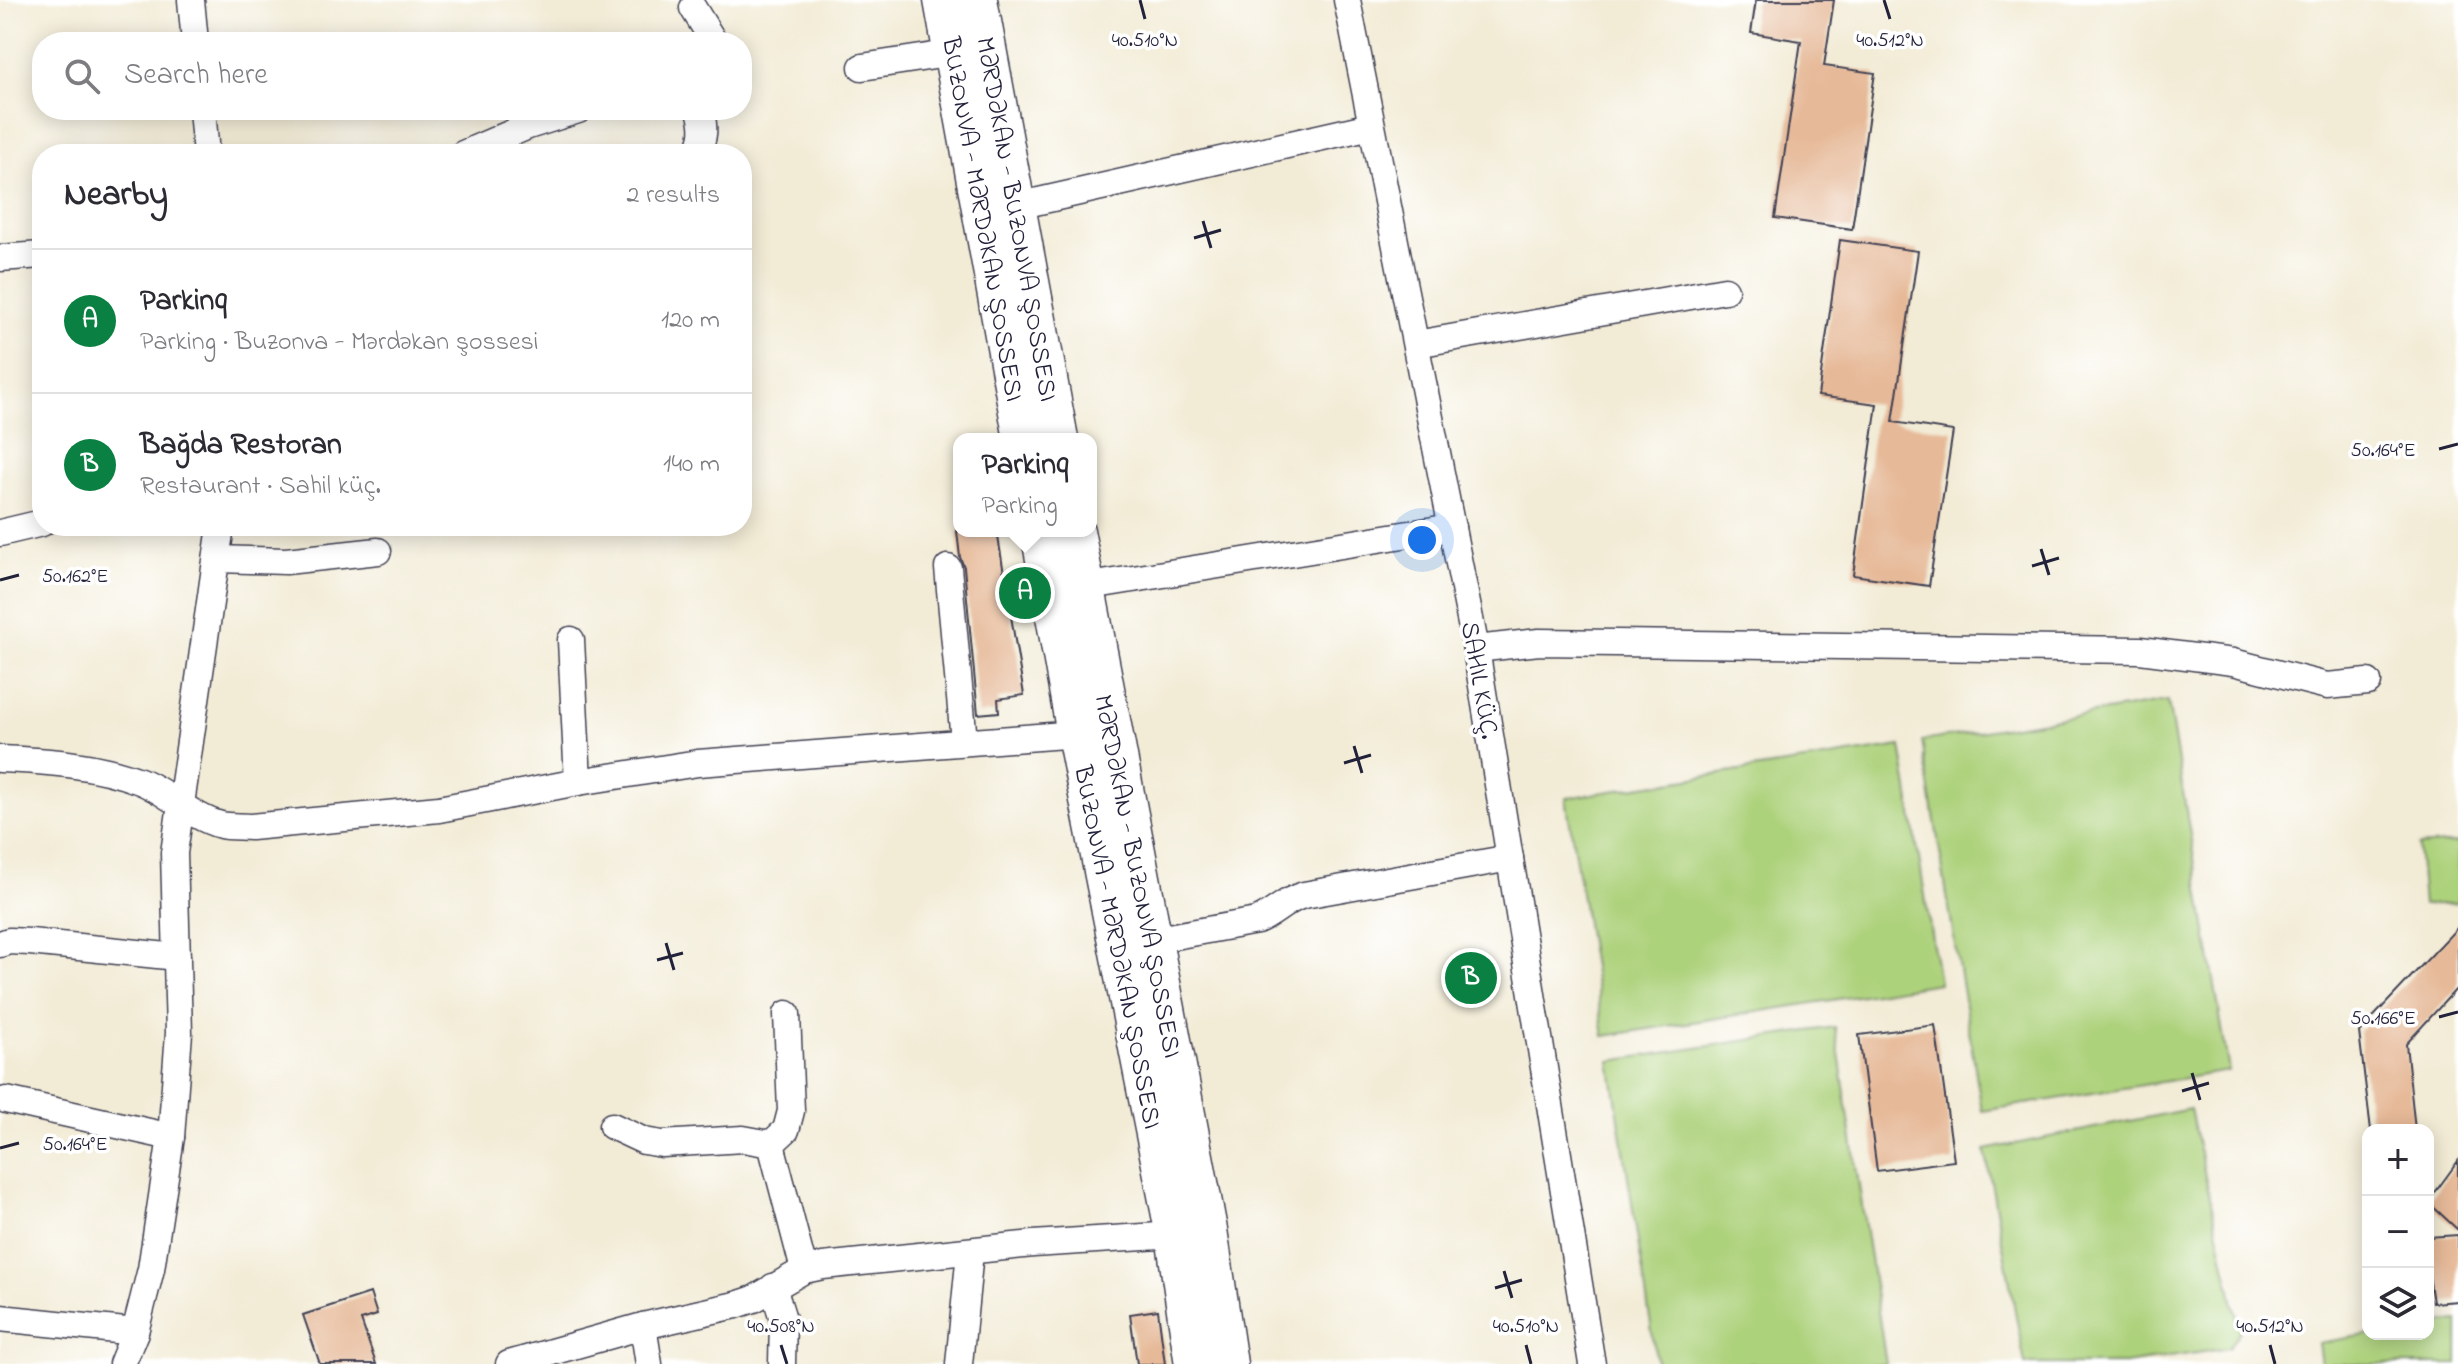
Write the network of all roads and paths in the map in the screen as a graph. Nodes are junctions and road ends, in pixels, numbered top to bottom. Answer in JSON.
{"nodes":[{"id":1,"x":191,"y":0,"type":"edge"},
{"id":2,"x":944,"y":0,"type":"edge"},
{"id":3,"x":977,"y":0,"type":"edge"},
{"id":4,"x":1347,"y":0,"type":"edge"},
{"id":5,"x":693,"y":8,"type":"dead end"},
{"id":6,"x":194,"y":32,"type":"edge"},
{"id":7,"x":708,"y":32,"type":"edge"},
{"id":8,"x":954,"y":53,"type":"junction"},
{"id":9,"x":862,"y":67,"type":"dead end"},
{"id":10,"x":203,"y":120,"type":"edge"},
{"id":11,"x":547,"y":120,"type":"edge"},
{"id":12,"x":703,"y":120,"type":"edge"},
{"id":13,"x":1371,"y":126,"type":"junction"},
{"id":14,"x":205,"y":144,"type":"edge"},
{"id":15,"x":486,"y":144,"type":"edge"},
{"id":16,"x":701,"y":144,"type":"edge"},
{"id":17,"x":1017,"y":206,"type":"junction"},
{"id":18,"x":32,"y":256,"type":"edge"},
{"id":19,"x":0,"y":258,"type":"edge"},
{"id":20,"x":1725,"y":290,"type":"dead end"},
{"id":21,"x":1416,"y":344,"type":"junction"},
{"id":22,"x":1023,"y":433,"type":"edge"},
{"id":23,"x":1057,"y":433,"type":"edge"},
{"id":24,"x":32,"y":525,"type":"edge"},
{"id":25,"x":1452,"y":527,"type":"junction"},
{"id":26,"x":0,"y":533,"type":"edge"},
{"id":27,"x":220,"y":536,"type":"edge"},
{"id":28,"x":1042,"y":537,"type":"edge"},
{"id":29,"x":1075,"y":537,"type":"edge"},
{"id":30,"x":378,"y":551,"type":"dead end"},
{"id":31,"x":218,"y":559,"type":"junction"},
{"id":32,"x":948,"y":568,"type":"dead end"},
{"id":33,"x":1084,"y":587,"type":"junction"},
{"id":34,"x":571,"y":640,"type":"dead end"},
{"id":35,"x":1476,"y":649,"type":"junction"},
{"id":36,"x":2368,"y":682,"type":"dead end"},
{"id":37,"x":1077,"y":734,"type":"junction"},
{"id":38,"x":964,"y":741,"type":"junction"},
{"id":39,"x":0,"y":759,"type":"edge"},
{"id":40,"x":578,"y":782,"type":"junction"},
{"id":41,"x":180,"y":802,"type":"junction"},
{"id":42,"x":1510,"y":858,"type":"junction"},
{"id":43,"x":1152,"y":940,"type":"junction"},
{"id":44,"x":0,"y":944,"type":"edge"},
{"id":45,"x":177,"y":957,"type":"junction"},
{"id":46,"x":787,"y":1014,"type":"dead end"},
{"id":47,"x":6,"y":1100,"type":"dead end"},
{"id":48,"x":612,"y":1126,"type":"dead end"},
{"id":49,"x":171,"y":1137,"type":"junction"},
{"id":50,"x":771,"y":1144,"type":"junction"},
{"id":51,"x":1176,"y":1235,"type":"junction"},
{"id":52,"x":970,"y":1252,"type":"junction"},
{"id":53,"x":804,"y":1270,"type":"junction"},
{"id":54,"x":773,"y":1287,"type":"junction"},
{"id":55,"x":0,"y":1318,"type":"edge"},
{"id":56,"x":643,"y":1326,"type":"junction"},
{"id":57,"x":135,"y":1332,"type":"junction"},
{"id":58,"x":123,"y":1364,"type":"edge"},
{"id":59,"x":509,"y":1364,"type":"edge"},
{"id":60,"x":649,"y":1364,"type":"edge"},
{"id":61,"x":782,"y":1364,"type":"edge"},
{"id":62,"x":959,"y":1364,"type":"edge"},
{"id":63,"x":1195,"y":1364,"type":"edge"},
{"id":64,"x":1227,"y":1364,"type":"edge"},
{"id":65,"x":1592,"y":1364,"type":"edge"}],
"edges":[{"from":1,"to":6,"type":"street"},
{"from":2,"to":8,"type":"main road","name":"BUZONVA - MƏRDƏKAN ŞOSSESI"},
{"from":3,"to":17,"type":"main road","name":"MƏRDƏKAN - BUZONVA ŞOSSESI"},
{"from":4,"to":13,"type":"street","name":"SAHIL KÜÇ."},
{"from":5,"to":7,"type":"street"},
{"from":8,"to":9,"type":"street"},
{"from":8,"to":22,"type":"main road","name":"BUZONVA - MƏRDƏKAN ŞOSSESI"},
{"from":10,"to":14,"type":"street"},
{"from":11,"to":15,"type":"street"},
{"from":12,"to":16,"type":"street"},
{"from":13,"to":17,"type":"street"},
{"from":13,"to":21,"type":"street","name":"SAHIL KÜÇ."},
{"from":17,"to":23,"type":"main road","name":"MƏRDƏKAN - BUZONVA ŞOSSESI"},
{"from":18,"to":19,"type":"street"},
{"from":20,"to":21,"type":"street"},
{"from":21,"to":25,"type":"street","name":"SAHIL KÜÇ."},
{"from":24,"to":26,"type":"street"},
{"from":25,"to":33,"type":"street"},
{"from":25,"to":35,"type":"street","name":"SAHIL KÜÇ."},
{"from":27,"to":31,"type":"street"},
{"from":28,"to":37,"type":"main road","name":"BUZONVA - MƏRDƏKAN ŞOSSESI"},
{"from":29,"to":33,"type":"main road","name":"MƏRDƏKAN - BUZONVA ŞOSSESI"},
{"from":30,"to":31,"type":"street"},
{"from":31,"to":41,"type":"street"},
{"from":32,"to":38,"type":"street"},
{"from":33,"to":43,"type":"main road","name":"MƏRDƏKAN - BUZONVA ŞOSSESI"},
{"from":34,"to":40,"type":"street"},
{"from":35,"to":36,"type":"street"},
{"from":35,"to":42,"type":"street","name":"SAHIL KÜÇ."},
{"from":37,"to":38,"type":"street"},
{"from":37,"to":51,"type":"main road","name":"BUZONVA - MƏRDƏKAN ŞOSSESI"},
{"from":38,"to":40,"type":"street"},
{"from":39,"to":41,"type":"street"},
{"from":40,"to":41,"type":"street"},
{"from":41,"to":45,"type":"street"},
{"from":42,"to":43,"type":"street"},
{"from":42,"to":65,"type":"street","name":"SAHIL KÜÇ."},
{"from":43,"to":64,"type":"main road","name":"MƏRDƏKAN - BUZONVA ŞOSSESI"},
{"from":44,"to":45,"type":"street"},
{"from":45,"to":49,"type":"street"},
{"from":46,"to":50,"type":"street"},
{"from":47,"to":49,"type":"street"},
{"from":48,"to":50,"type":"street"},
{"from":49,"to":57,"type":"street"},
{"from":50,"to":53,"type":"street"},
{"from":51,"to":52,"type":"street"},
{"from":51,"to":63,"type":"main road","name":"BUZONVA - MƏRDƏKAN ŞOSSESI"},
{"from":52,"to":53,"type":"street"},
{"from":52,"to":62,"type":"street"},
{"from":53,"to":54,"type":"street"},
{"from":54,"to":56,"type":"street"},
{"from":54,"to":61,"type":"street"},
{"from":55,"to":57,"type":"street"},
{"from":56,"to":59,"type":"street"},
{"from":56,"to":60,"type":"street"},
{"from":57,"to":58,"type":"street"}]}
